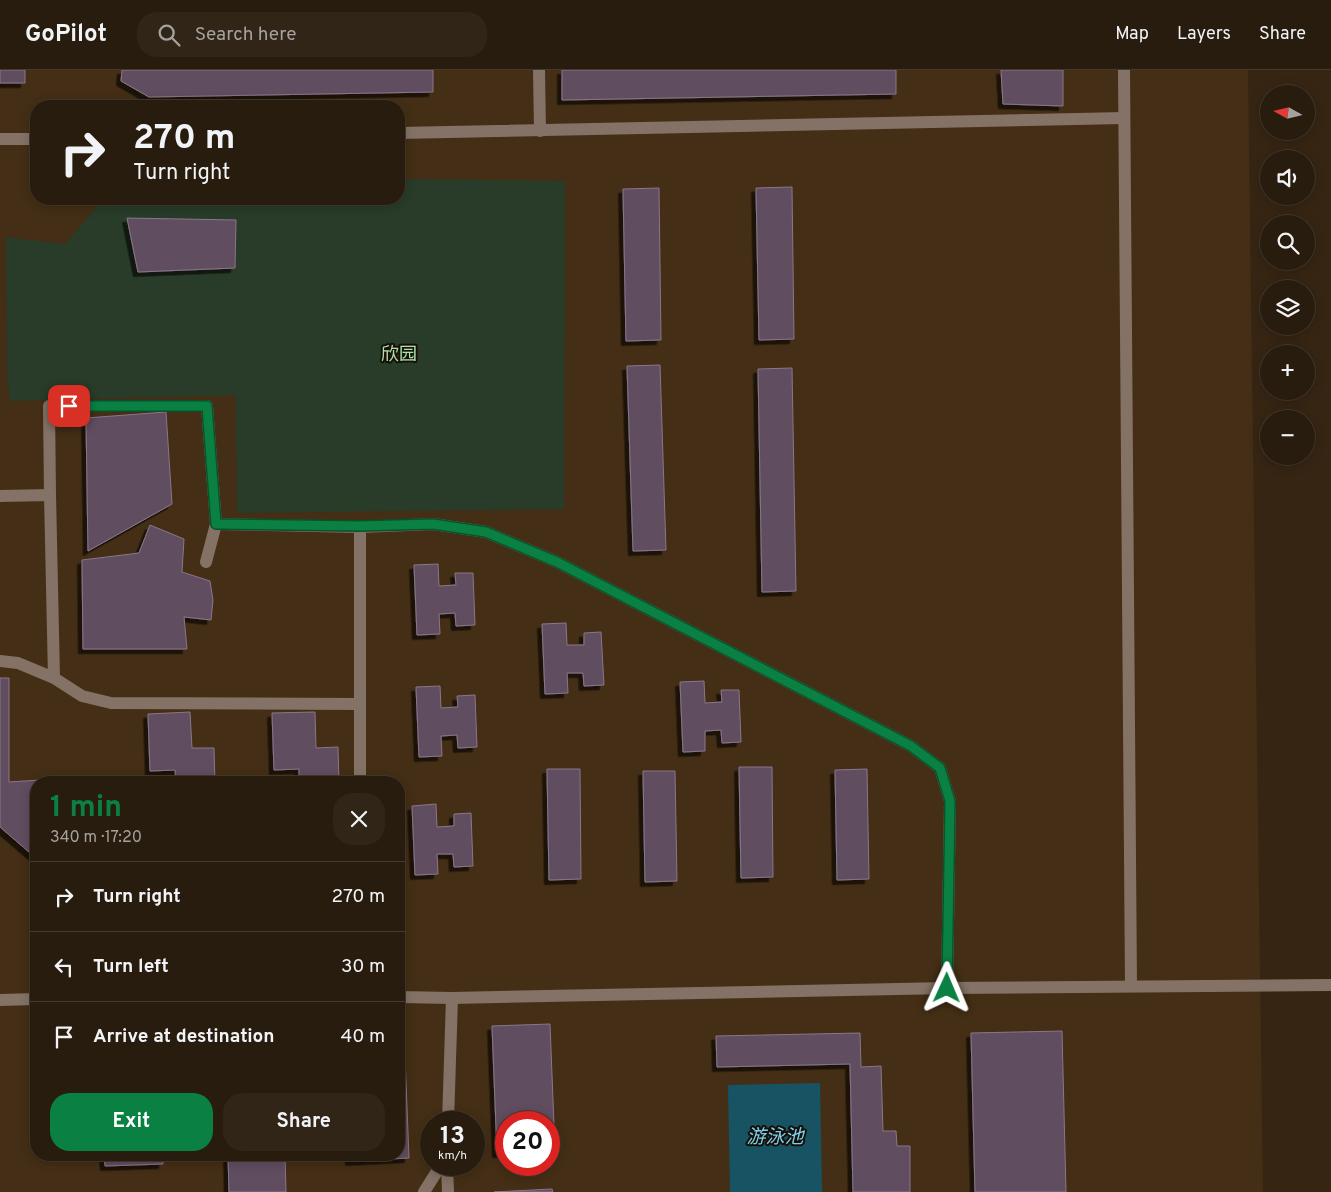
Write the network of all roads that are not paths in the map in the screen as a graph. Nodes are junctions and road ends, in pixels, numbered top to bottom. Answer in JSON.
{"nodes":[{"id":1,"x":539,"y":70,"type":"edge"},
{"id":2,"x":1124,"y":70,"type":"edge"},
{"id":3,"x":1124,"y":118,"type":"junction"},
{"id":4,"x":540,"y":131,"type":"junction"},
{"id":5,"x":405,"y":133,"type":"edge"},
{"id":6,"x":0,"y":139,"type":"edge"},
{"id":7,"x":30,"y":139,"type":"edge"},
{"id":8,"x":50,"y":495,"type":"junction"},
{"id":9,"x":0,"y":496,"type":"edge"},
{"id":10,"x":216,"y":524,"type":"junction"},
{"id":11,"x":360,"y":526,"type":"junction"},
{"id":12,"x":206,"y":562,"type":"dead end"},
{"id":13,"x":0,"y":661,"type":"edge"},
{"id":14,"x":54,"y":678,"type":"junction"},
{"id":15,"x":359,"y":704,"type":"junction"},
{"id":16,"x":360,"y":776,"type":"edge"},
{"id":17,"x":1331,"y":985,"type":"edge"},
{"id":18,"x":1131,"y":986,"type":"junction"},
{"id":19,"x":947,"y":988,"type":"junction"},
{"id":20,"x":405,"y":997,"type":"edge"},
{"id":21,"x":452,"y":998,"type":"junction"},
{"id":22,"x":30,"y":999,"type":"edge"},
{"id":23,"x":0,"y":1000,"type":"edge"},
{"id":24,"x":448,"y":1111,"type":"edge"},
{"id":25,"x":434,"y":1176,"type":"edge"},
{"id":26,"x":447,"y":1176,"type":"edge"},
{"id":27,"x":424,"y":1192,"type":"edge"},
{"id":28,"x":448,"y":1192,"type":"edge"}],
"edges":[{"from":1,"to":4,"type":"lane"},
{"from":2,"to":3,"type":"lane"},
{"from":3,"to":4,"type":"lane"},
{"from":3,"to":18,"type":"lane"},
{"from":4,"to":5,"type":"lane"},
{"from":6,"to":7,"type":"lane"},
{"from":8,"to":9,"type":"lane"},
{"from":8,"to":10,"type":"lane"},
{"from":8,"to":14,"type":"lane"},
{"from":10,"to":11,"type":"lane"},
{"from":10,"to":12,"type":"lane"},
{"from":11,"to":15,"type":"lane"},
{"from":11,"to":19,"type":"lane"},
{"from":13,"to":14,"type":"lane"},
{"from":14,"to":15,"type":"lane"},
{"from":15,"to":16,"type":"lane"},
{"from":17,"to":18,"type":"lane"},
{"from":18,"to":19,"type":"lane"},
{"from":19,"to":21,"type":"lane"},
{"from":20,"to":21,"type":"lane"},
{"from":21,"to":24,"type":"lane"},
{"from":22,"to":23,"type":"lane"},
{"from":25,"to":27,"type":"lane"},
{"from":26,"to":28,"type":"lane"}]}
